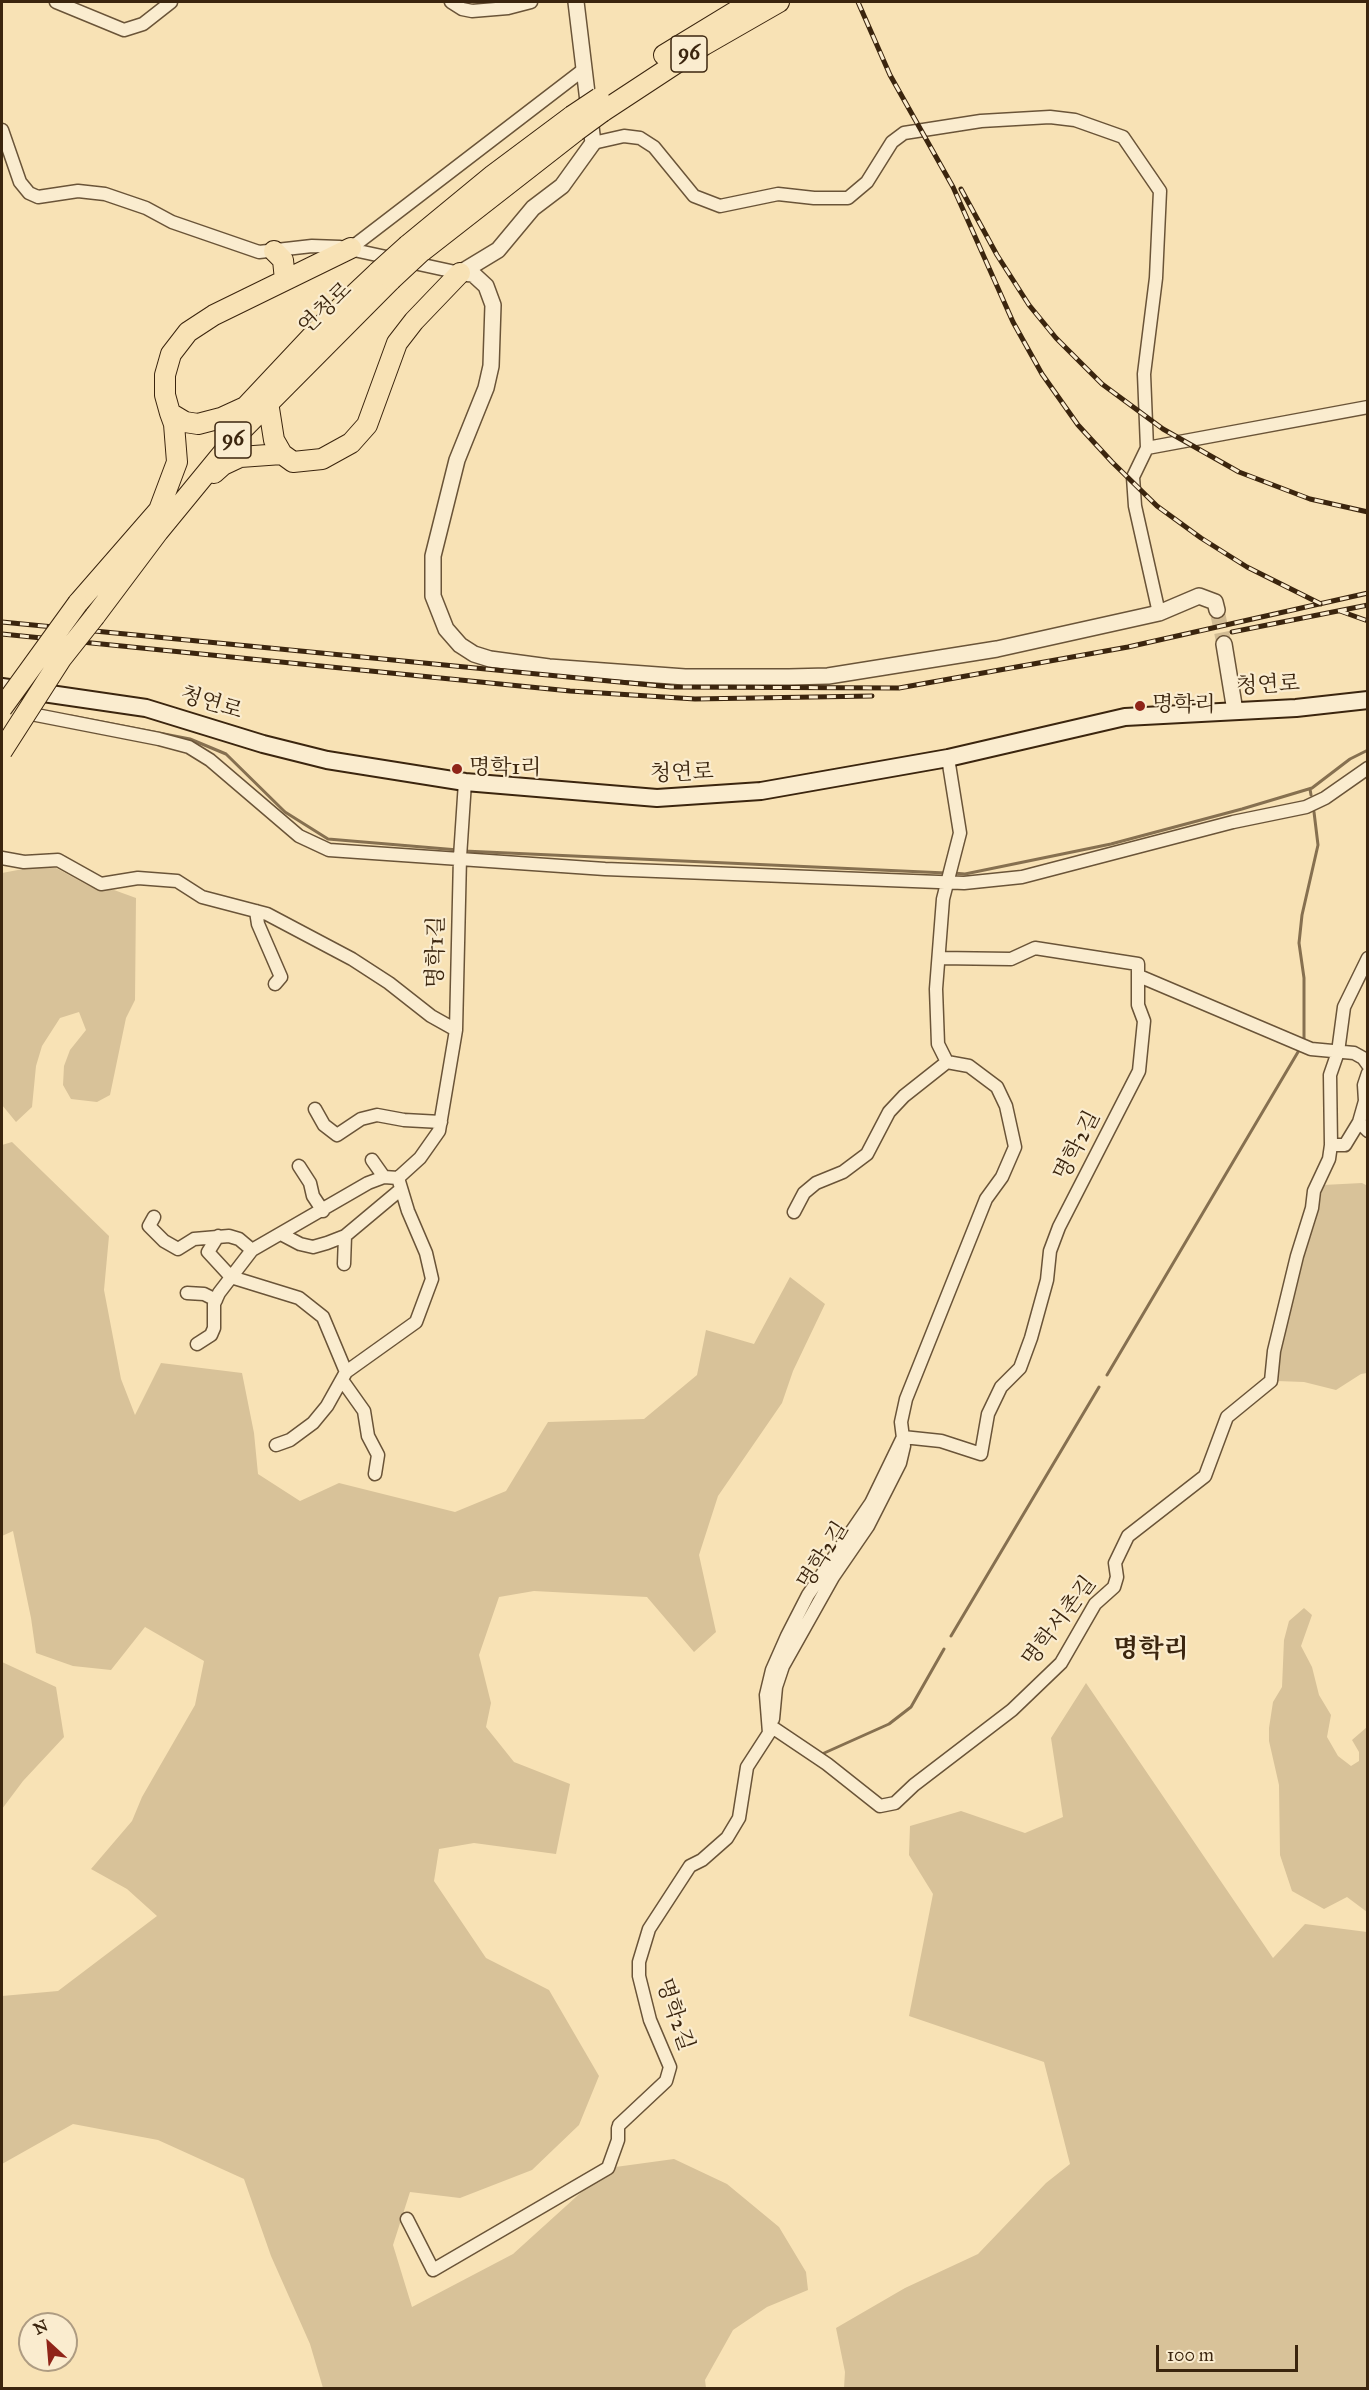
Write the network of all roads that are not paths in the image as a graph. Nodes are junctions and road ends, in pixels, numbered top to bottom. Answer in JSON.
{"nodes":[{"id":1,"x":56,"y":2,"type":"edge"},
{"id":2,"x":171,"y":2,"type":"edge"},
{"id":3,"x":451,"y":2,"type":"edge"},
{"id":4,"x":531,"y":2,"type":"edge"},
{"id":5,"x":576,"y":2,"type":"edge"},
{"id":6,"x":751,"y":2,"type":"edge"},
{"id":7,"x":779,"y":2,"type":"edge"},
{"id":8,"x":583,"y":70,"type":"junction"},
{"id":9,"x":601,"y":105,"type":"junction"},
{"id":10,"x":2,"y":130,"type":"edge"},
{"id":11,"x":593,"y":143,"type":"junction"},
{"id":12,"x":351,"y":248,"type":"junction"},
{"id":13,"x":274,"y":251,"type":"junction"},
{"id":14,"x":460,"y":273,"type":"junction"},
{"id":15,"x":384,"y":276,"type":"junction"},
{"id":16,"x":285,"y":280,"type":"junction"},
{"id":17,"x":268,"y":402,"type":"junction"},
{"id":18,"x":245,"y":407,"type":"junction"},
{"id":19,"x":1368,"y":407,"type":"edge"},
{"id":20,"x":170,"y":413,"type":"junction"},
{"id":21,"x":1147,"y":447,"type":"junction"},
{"id":22,"x":282,"y":454,"type":"junction"},
{"id":23,"x":181,"y":503,"type":"junction"},
{"id":24,"x":159,"y":510,"type":"junction"},
{"id":25,"x":1217,"y":610,"type":"dead end"},
{"id":26,"x":1159,"y":612,"type":"junction"},
{"id":27,"x":1224,"y":644,"type":"tunnel mouth"},
{"id":28,"x":2,"y":687,"type":"edge"},
{"id":29,"x":1368,"y":700,"type":"edge"},
{"id":30,"x":2,"y":708,"type":"edge"},
{"id":31,"x":1235,"y":711,"type":"junction"},
{"id":32,"x":26,"y":713,"type":"junction"},
{"id":33,"x":2,"y":751,"type":"edge"},
{"id":34,"x":948,"y":758,"type":"junction"},
{"id":35,"x":1368,"y":768,"type":"edge"},
{"id":36,"x":465,"y":782,"type":"junction"},
{"id":37,"x":460,"y":857,"type":"junction"},
{"id":38,"x":2,"y":858,"type":"edge"},
{"id":39,"x":948,"y":879,"type":"junction"},
{"id":40,"x":256,"y":911,"type":"junction"},
{"id":41,"x":939,"y":958,"type":"junction"},
{"id":42,"x":1368,"y":958,"type":"edge"},
{"id":43,"x":1139,"y":976,"type":"junction"},
{"id":44,"x":275,"y":984,"type":"dead end"},
{"id":45,"x":456,"y":1030,"type":"junction"},
{"id":46,"x":1338,"y":1052,"type":"junction"},
{"id":47,"x":947,"y":1062,"type":"junction"},
{"id":48,"x":1368,"y":1065,"type":"edge"},
{"id":49,"x":1368,"y":1073,"type":"edge"},
{"id":50,"x":315,"y":1109,"type":"dead end"},
{"id":51,"x":441,"y":1122,"type":"junction"},
{"id":52,"x":1363,"y":1127,"type":"edge"},
{"id":53,"x":1331,"y":1145,"type":"junction"},
{"id":54,"x":372,"y":1160,"type":"dead end"},
{"id":55,"x":299,"y":1166,"type":"dead end"},
{"id":56,"x":384,"y":1177,"type":"junction"},
{"id":57,"x":399,"y":1184,"type":"junction"},
{"id":58,"x":323,"y":1211,"type":"junction"},
{"id":59,"x":794,"y":1212,"type":"dead end"},
{"id":60,"x":154,"y":1217,"type":"dead end"},
{"id":61,"x":281,"y":1234,"type":"junction"},
{"id":62,"x":218,"y":1236,"type":"junction"},
{"id":63,"x":345,"y":1236,"type":"junction"},
{"id":64,"x":252,"y":1250,"type":"junction"},
{"id":65,"x":344,"y":1264,"type":"dead end"},
{"id":66,"x":231,"y":1277,"type":"junction"},
{"id":67,"x":187,"y":1293,"type":"dead end"},
{"id":68,"x":216,"y":1300,"type":"junction"},
{"id":69,"x":197,"y":1344,"type":"dead end"},
{"id":70,"x":344,"y":1376,"type":"junction"},
{"id":71,"x":903,"y":1437,"type":"junction"},
{"id":72,"x":276,"y":1445,"type":"dead end"},
{"id":73,"x":375,"y":1474,"type":"dead end"},
{"id":74,"x":770,"y":1726,"type":"junction"},
{"id":75,"x":407,"y":2219,"type":"dead end"}],
"edges":[{"from":1,"to":2,"type":"street"},
{"from":3,"to":4,"type":"street"},
{"from":5,"to":8,"type":"street"},
{"from":6,"to":9,"type":"highway","name":"연청로","number":"96"},
{"from":7,"to":9,"type":"highway","name":"연청로","number":"96"},
{"from":8,"to":11,"type":"street"},
{"from":8,"to":12,"type":"street"},
{"from":9,"to":15,"type":"highway","name":"연청로","number":"96","bridge":true},
{"from":10,"to":13,"type":"street"},
{"from":11,"to":14,"type":"street"},
{"from":11,"to":21,"type":"street"},
{"from":12,"to":13,"type":"street"},
{"from":12,"to":14,"type":"street"},
{"from":12,"to":16,"type":"highway"},
{"from":13,"to":16,"type":"highway"},
{"from":14,"to":22,"type":"highway"},
{"from":14,"to":26,"type":"street"},
{"from":15,"to":17,"type":"highway","name":"연청로","number":"96"},
{"from":15,"to":18,"type":"highway","name":"연청로","number":"96"},
{"from":16,"to":20,"type":"highway"},
{"from":17,"to":22,"type":"highway"},
{"from":17,"to":23,"type":"highway","name":"연청로","number":"96"},
{"from":18,"to":20,"type":"highway"},
{"from":18,"to":24,"type":"highway","name":"연청로","number":"96"},
{"from":19,"to":21,"type":"street"},
{"from":20,"to":24,"type":"highway"},
{"from":21,"to":26,"type":"street"},
{"from":22,"to":23,"type":"highway"},
{"from":23,"to":32,"type":"highway","name":"연청로","number":"96","bridge":true},
{"from":24,"to":30,"type":"highway","name":"연청로","number":"96","bridge":true},
{"from":25,"to":26,"type":"street"},
{"from":27,"to":31,"type":"street"},
{"from":28,"to":36,"type":"main road","name":"청연로"},
{"from":29,"to":31,"type":"main road","name":"청연로"},
{"from":31,"to":34,"type":"main road","name":"청연로"},
{"from":32,"to":33,"type":"highway","name":"연청로","number":"96","bridge":true},
{"from":32,"to":37,"type":"street"},
{"from":34,"to":36,"type":"main road","name":"청연로"},
{"from":34,"to":39,"type":"street"},
{"from":35,"to":39,"type":"street"},
{"from":36,"to":37,"type":"street","name":"명학1길"},
{"from":37,"to":39,"type":"street"},
{"from":37,"to":45,"type":"street","name":"명학1길"},
{"from":38,"to":40,"type":"street"},
{"from":39,"to":41,"type":"street"},
{"from":40,"to":44,"type":"street"},
{"from":40,"to":45,"type":"street"},
{"from":41,"to":43,"type":"street"},
{"from":41,"to":47,"type":"street"},
{"from":42,"to":46,"type":"street","name":"명학서촌길"},
{"from":43,"to":46,"type":"street"},
{"from":43,"to":71,"type":"street","name":"명학2길"},
{"from":45,"to":51,"type":"street","name":"명학1길"},
{"from":46,"to":48,"type":"street"},
{"from":46,"to":53,"type":"street","name":"명학서촌길"},
{"from":47,"to":59,"type":"street"},
{"from":47,"to":71,"type":"street","name":"명학2길"},
{"from":49,"to":52,"type":"street"},
{"from":50,"to":51,"type":"street"},
{"from":51,"to":57,"type":"street","name":"명학1길"},
{"from":52,"to":53,"type":"street"},
{"from":53,"to":74,"type":"street","name":"명학서촌길"},
{"from":54,"to":56,"type":"street"},
{"from":55,"to":58,"type":"street"},
{"from":56,"to":57,"type":"street"},
{"from":56,"to":58,"type":"street"},
{"from":57,"to":63,"type":"street","name":"명학1길"},
{"from":57,"to":70,"type":"street"},
{"from":58,"to":61,"type":"street"},
{"from":60,"to":62,"type":"street"},
{"from":61,"to":63,"type":"street","name":"명학1길"},
{"from":61,"to":64,"type":"street"},
{"from":62,"to":64,"type":"street"},
{"from":62,"to":66,"type":"street"},
{"from":63,"to":65,"type":"street"},
{"from":64,"to":66,"type":"street"},
{"from":66,"to":68,"type":"street"},
{"from":66,"to":70,"type":"street"},
{"from":67,"to":68,"type":"street"},
{"from":68,"to":69,"type":"street"},
{"from":70,"to":72,"type":"street"},
{"from":70,"to":73,"type":"street"},
{"from":71,"to":74,"type":"street","name":"명학2길"},
{"from":74,"to":75,"type":"street","name":"명학2길"}]}
